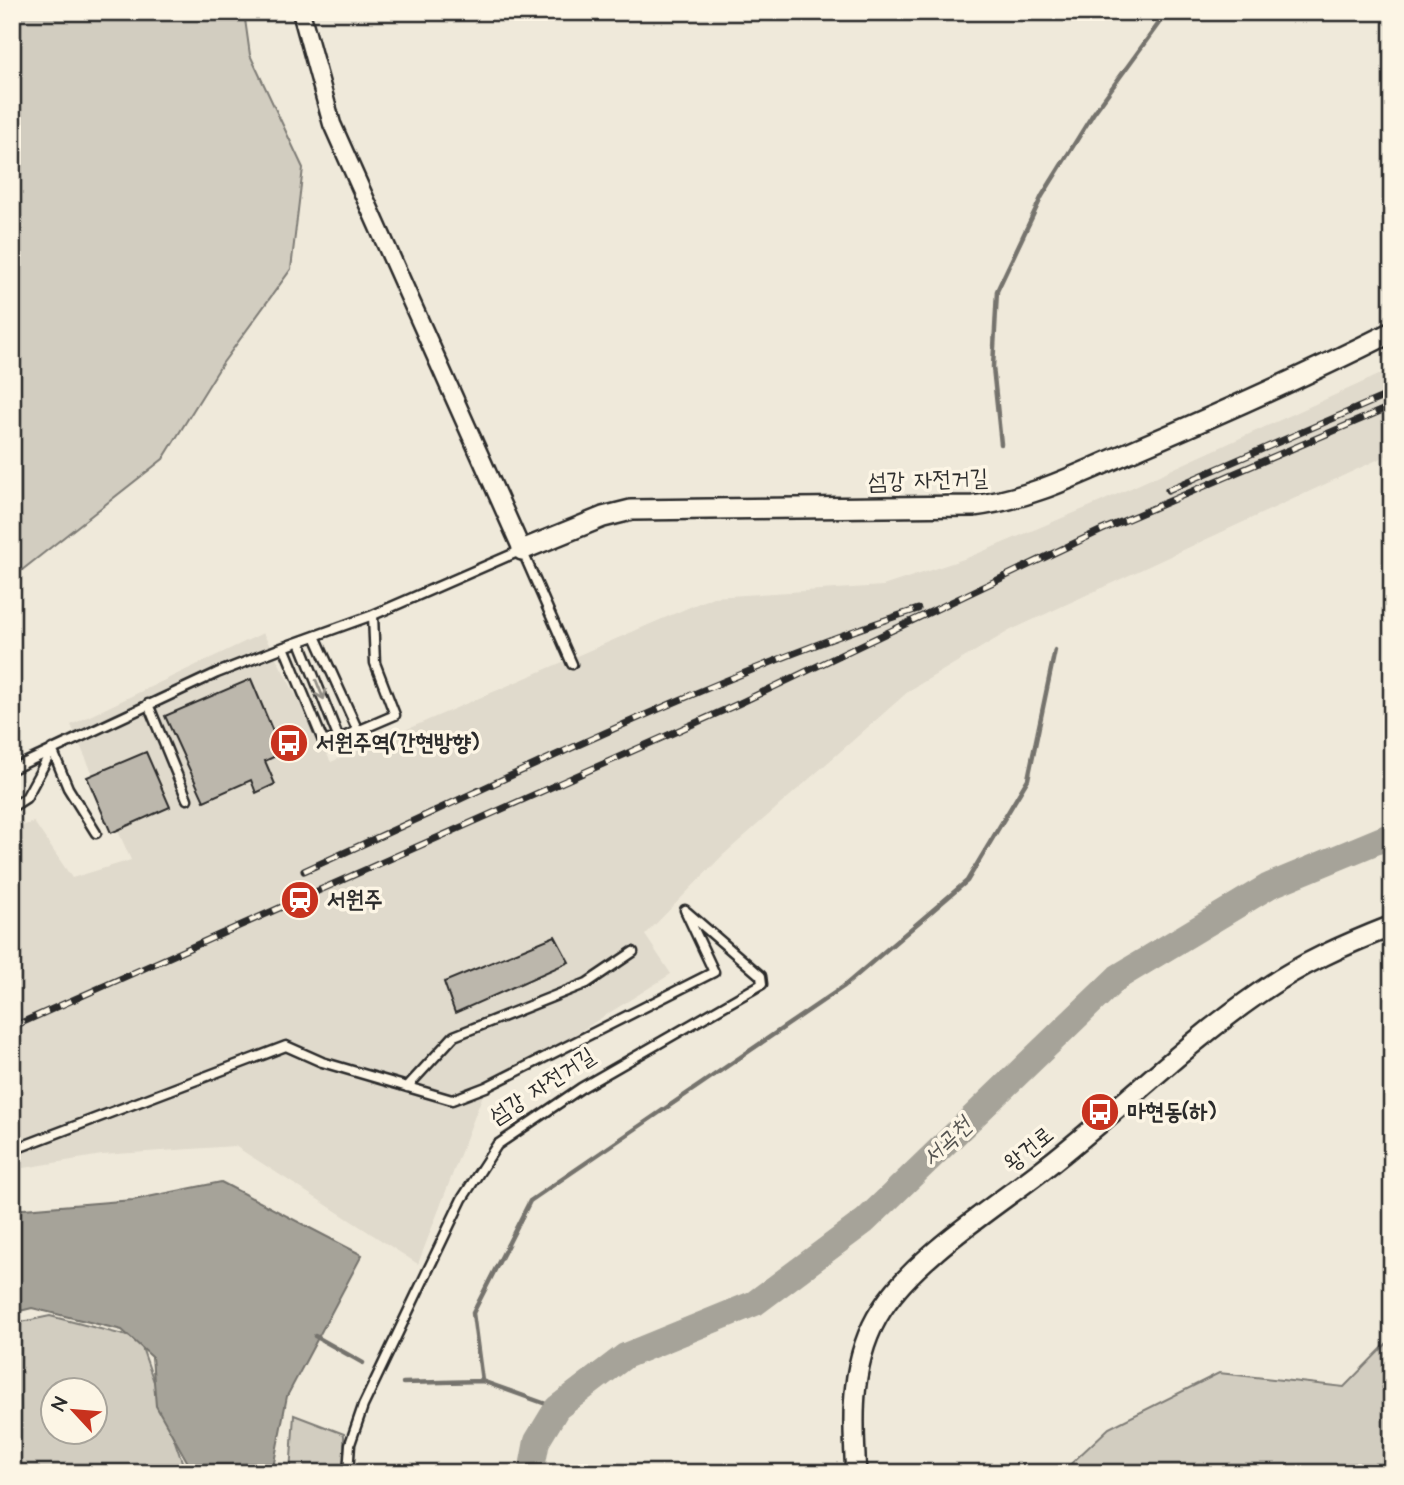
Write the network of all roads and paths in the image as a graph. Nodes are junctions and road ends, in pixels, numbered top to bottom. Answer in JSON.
{"nodes":[{"id":1,"x":301,"y":12,"type":"edge"},
{"id":2,"x":1392,"y":332,"type":"edge"},
{"id":3,"x":522,"y":550,"type":"junction"},
{"id":4,"x":373,"y":614,"type":"junction"},
{"id":5,"x":314,"y":636,"type":"junction"},
{"id":6,"x":300,"y":642,"type":"junction"},
{"id":7,"x":284,"y":647,"type":"junction"},
{"id":8,"x":572,"y":664,"type":"dead end"},
{"id":9,"x":148,"y":704,"type":"junction"},
{"id":10,"x":358,"y":731,"type":"junction"},
{"id":11,"x":339,"y":739,"type":"junction"},
{"id":12,"x":52,"y":749,"type":"junction"},
{"id":13,"x":12,"y":769,"type":"edge"},
{"id":14,"x":187,"y":799,"type":"dead end"},
{"id":15,"x":12,"y":807,"type":"edge"},
{"id":16,"x":96,"y":833,"type":"dead end"},
{"id":17,"x":1392,"y":926,"type":"edge"},
{"id":18,"x":633,"y":952,"type":"dead end"},
{"id":19,"x":407,"y":1087,"type":"junction"},
{"id":20,"x":15,"y":1149,"type":"dead end"},
{"id":21,"x":348,"y":1473,"type":"edge"},
{"id":22,"x":856,"y":1473,"type":"edge"}],
"edges":[{"from":1,"to":3,"type":"street"},
{"from":2,"to":3,"type":"street","name":"섬강 자전거길"},
{"from":3,"to":4,"type":"lane"},
{"from":3,"to":8,"type":"lane"},
{"from":4,"to":5,"type":"lane"},
{"from":4,"to":10,"type":"lane"},
{"from":5,"to":6,"type":"lane"},
{"from":5,"to":10,"type":"lane"},
{"from":6,"to":7,"type":"lane"},
{"from":6,"to":11,"type":"lane","one_way":true},
{"from":7,"to":9,"type":"lane"},
{"from":7,"to":11,"type":"lane"},
{"from":9,"to":12,"type":"lane"},
{"from":9,"to":14,"type":"lane"},
{"from":10,"to":11,"type":"lane"},
{"from":12,"to":13,"type":"lane"},
{"from":12,"to":15,"type":"lane"},
{"from":12,"to":16,"type":"lane"},
{"from":17,"to":22,"type":"street","name":"왕건로"},
{"from":18,"to":19,"type":"lane"},
{"from":19,"to":20,"type":"lane"},
{"from":19,"to":21,"type":"lane","name":"섬강 자전거길"}]}
